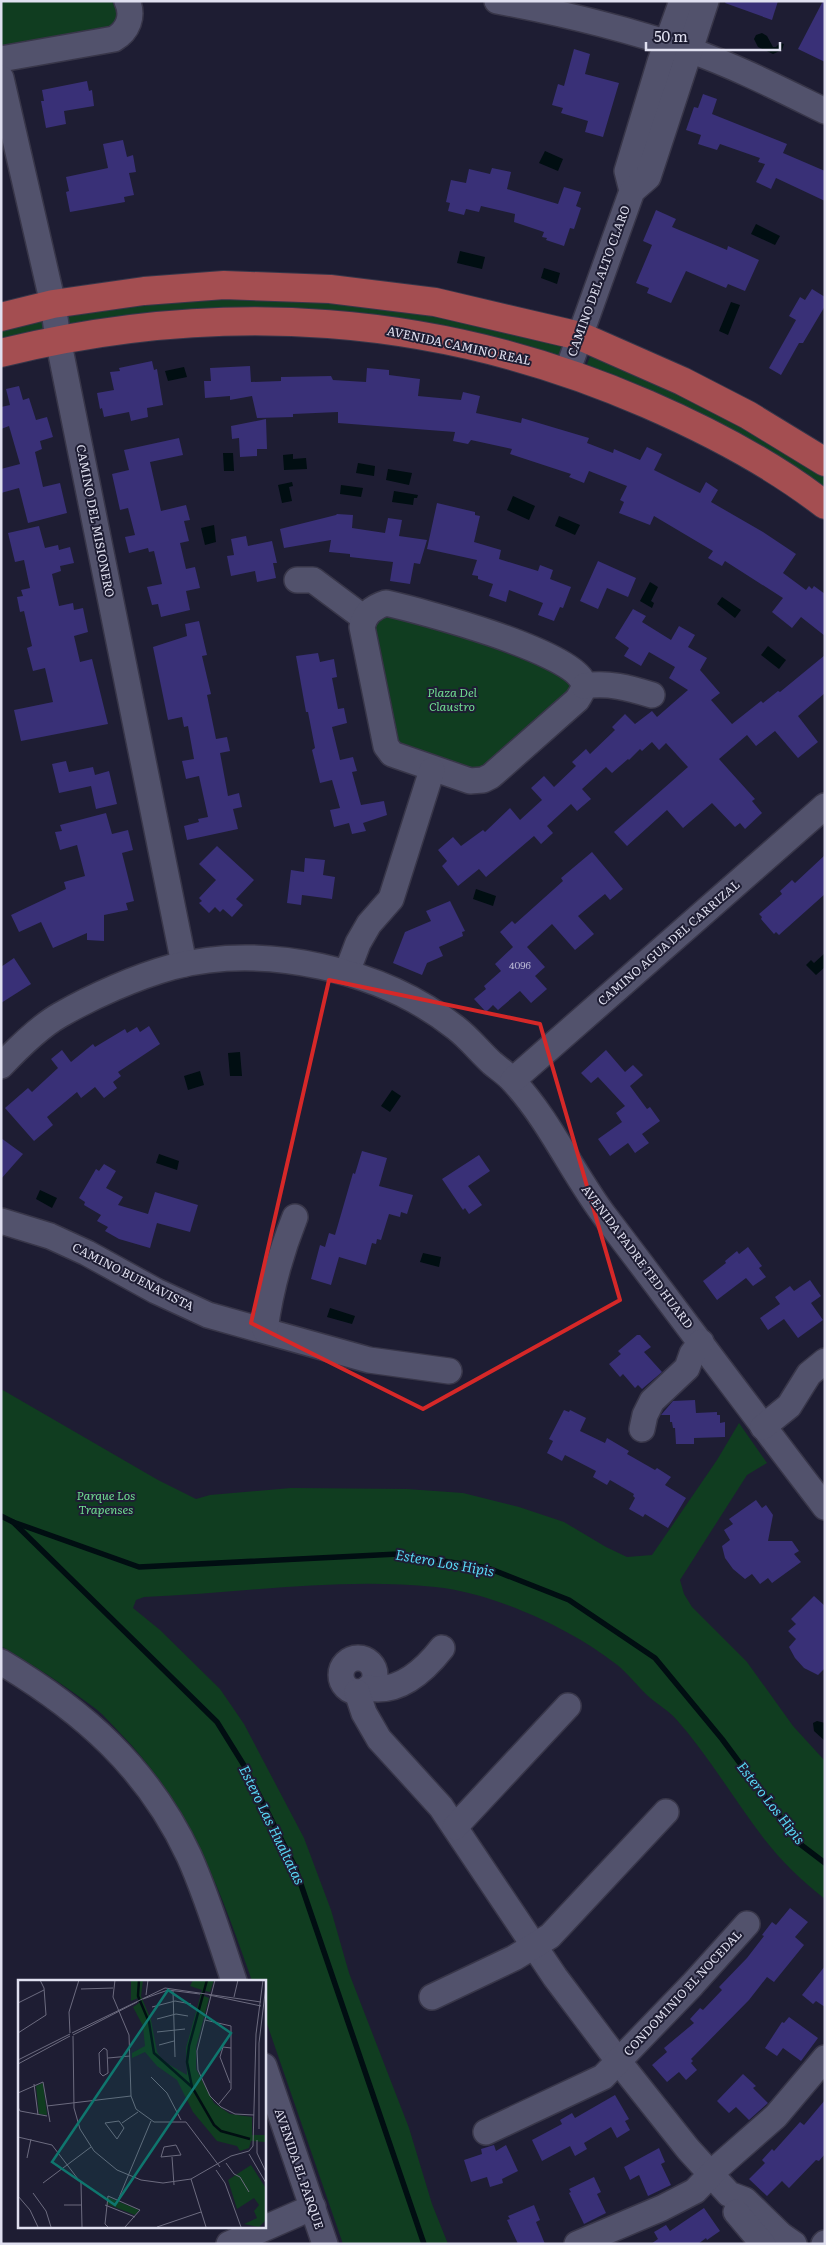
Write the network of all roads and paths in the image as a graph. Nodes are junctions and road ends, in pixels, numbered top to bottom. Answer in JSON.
{"nodes":[{"id":1,"x":127,"y":1,"type":"edge"},
{"id":2,"x":497,"y":1,"type":"edge"},
{"id":3,"x":682,"y":1,"type":"edge"},
{"id":4,"x":706,"y":1,"type":"edge"},
{"id":5,"x":678,"y":47,"type":"junction"},
{"id":6,"x":1,"y":59,"type":"edge"},
{"id":7,"x":1,"y":78,"type":"edge"},
{"id":8,"x":825,"y":110,"type":"edge"},
{"id":9,"x":53,"y":304,"type":"junction"},
{"id":10,"x":1,"y":317,"type":"edge"},
{"id":11,"x":580,"y":336,"type":"junction"},
{"id":12,"x":58,"y":339,"type":"junction"},
{"id":13,"x":1,"y":353,"type":"edge"},
{"id":14,"x":567,"y":372,"type":"junction"},
{"id":15,"x":825,"y":462,"type":"edge"},
{"id":16,"x":825,"y":505,"type":"edge"},
{"id":17,"x":297,"y":580,"type":"dead end"},
{"id":18,"x":364,"y":618,"type":"junction"},
{"id":19,"x":584,"y":686,"type":"junction"},
{"id":20,"x":652,"y":695,"type":"dead end"},
{"id":21,"x":432,"y":770,"type":"junction"},
{"id":22,"x":825,"y":806,"type":"edge"},
{"id":23,"x":184,"y":964,"type":"junction"},
{"id":24,"x":347,"y":972,"type":"junction"},
{"id":25,"x":1,"y":1066,"type":"edge"},
{"id":26,"x":513,"y":1080,"type":"junction"},
{"id":27,"x":295,"y":1218,"type":"dead end"},
{"id":28,"x":1,"y":1221,"type":"edge"},
{"id":29,"x":265,"y":1330,"type":"junction"},
{"id":30,"x":707,"y":1351,"type":"junction"},
{"id":31,"x":825,"y":1361,"type":"edge"},
{"id":32,"x":449,"y":1371,"type":"dead end"},
{"id":33,"x":763,"y":1427,"type":"junction"},
{"id":34,"x":642,"y":1429,"type":"dead end"},
{"id":35,"x":825,"y":1507,"type":"edge"},
{"id":36,"x":442,"y":1648,"type":"dead end"},
{"id":37,"x":1,"y":1662,"type":"edge"},
{"id":38,"x":568,"y":1706,"type":"dead end"},
{"id":39,"x":666,"y":1812,"type":"dead end"},
{"id":40,"x":455,"y":1827,"type":"junction"},
{"id":41,"x":747,"y":1924,"type":"dead end"},
{"id":42,"x":535,"y":1947,"type":"junction"},
{"id":43,"x":234,"y":1980,"type":"edge"},
{"id":44,"x":432,"y":1997,"type":"dead end"},
{"id":45,"x":825,"y":2058,"type":"edge"},
{"id":46,"x":619,"y":2062,"type":"junction"},
{"id":47,"x":265,"y":2069,"type":"edge"},
{"id":48,"x":486,"y":2132,"type":"dead end"},
{"id":49,"x":711,"y":2175,"type":"junction"},
{"id":50,"x":729,"y":2194,"type":"junction"},
{"id":51,"x":313,"y":2207,"type":"junction"},
{"id":52,"x":230,"y":2244,"type":"edge"},
{"id":53,"x":325,"y":2244,"type":"edge"},
{"id":54,"x":577,"y":2244,"type":"edge"},
{"id":55,"x":763,"y":2244,"type":"edge"},
{"id":56,"x":794,"y":2244,"type":"edge"}],
"edges":[{"from":1,"to":6,"type":"street"},
{"from":2,"to":5,"type":"street"},
{"from":3,"to":5,"type":"street","name":"CAMINO DEL ALTO CLARO"},
{"from":4,"to":5,"type":"street","name":"CAMINO DEL ALTO CLARO"},
{"from":5,"to":8,"type":"street"},
{"from":5,"to":11,"type":"street","name":"CAMINO DEL ALTO CLARO"},
{"from":7,"to":9,"type":"street","name":"CAMINO DEL MISIONERO"},
{"from":9,"to":10,"type":"main road"},
{"from":9,"to":11,"type":"main road"},
{"from":9,"to":12,"type":"street","name":"CAMINO DEL MISIONERO"},
{"from":11,"to":14,"type":"street","name":"CAMINO DEL ALTO CLARO"},
{"from":11,"to":15,"type":"main road"},
{"from":12,"to":13,"type":"main road","name":"AVENIDA CAMINO REAL"},
{"from":12,"to":14,"type":"main road","name":"AVENIDA CAMINO REAL"},
{"from":12,"to":23,"type":"street","name":"CAMINO DEL MISIONERO"},
{"from":14,"to":16,"type":"main road","name":"AVENIDA CAMINO REAL"},
{"from":17,"to":18,"type":"street"},
{"from":18,"to":19,"type":"street"},
{"from":18,"to":21,"type":"street"},
{"from":19,"to":20,"type":"street"},
{"from":19,"to":21,"type":"street"},
{"from":21,"to":24,"type":"street"},
{"from":22,"to":26,"type":"street","name":"CAMINO AGUA DEL CARRIZAL"},
{"from":23,"to":24,"type":"street","name":"AVENIDA PADRE TED HUARD"},
{"from":23,"to":25,"type":"street","name":"AVENIDA PADRE TED HUARD"},
{"from":24,"to":26,"type":"street","name":"AVENIDA PADRE TED HUARD"},
{"from":26,"to":30,"type":"street","name":"AVENIDA PADRE TED HUARD"},
{"from":27,"to":29,"type":"street"},
{"from":28,"to":29,"type":"street","name":"CAMINO BUENAVISTA"},
{"from":29,"to":32,"type":"street","name":"CAMINO BUENAVISTA"},
{"from":30,"to":33,"type":"street","name":"AVENIDA PADRE TED HUARD"},
{"from":30,"to":34,"type":"street"},
{"from":31,"to":33,"type":"street"},
{"from":33,"to":35,"type":"street","name":"AVENIDA PADRE TED HUARD"},
{"from":36,"to":40,"type":"street","name":"CONDOMINIO EL NOCEDAL"},
{"from":37,"to":43,"type":"street"},
{"from":38,"to":40,"type":"street"},
{"from":39,"to":42,"type":"street"},
{"from":40,"to":42,"type":"street","name":"CONDOMINIO EL NOCEDAL"},
{"from":41,"to":46,"type":"street","name":"CONDOMINIO EL NOCEDAL"},
{"from":42,"to":44,"type":"street"},
{"from":42,"to":46,"type":"street","name":"CONDOMINIO EL NOCEDAL"},
{"from":45,"to":49,"type":"street"},
{"from":46,"to":48,"type":"street","name":"CONDOMINIO EL NOCEDAL"},
{"from":46,"to":49,"type":"street","name":"CONDOMINIO EL NOCEDAL"},
{"from":47,"to":51,"type":"street","name":"AVENIDA EL PARQUE"},
{"from":49,"to":50,"type":"street","name":"CONDOMINIO EL NOCEDAL"},
{"from":49,"to":54,"type":"street"},
{"from":50,"to":55,"type":"street","name":"CONDOMINIO EL NOCEDAL"},
{"from":50,"to":56,"type":"street","name":"CONDOMINIO EL NOCEDAL"},
{"from":51,"to":52,"type":"street"},
{"from":51,"to":53,"type":"street","name":"AVENIDA EL PARQUE"}]}
